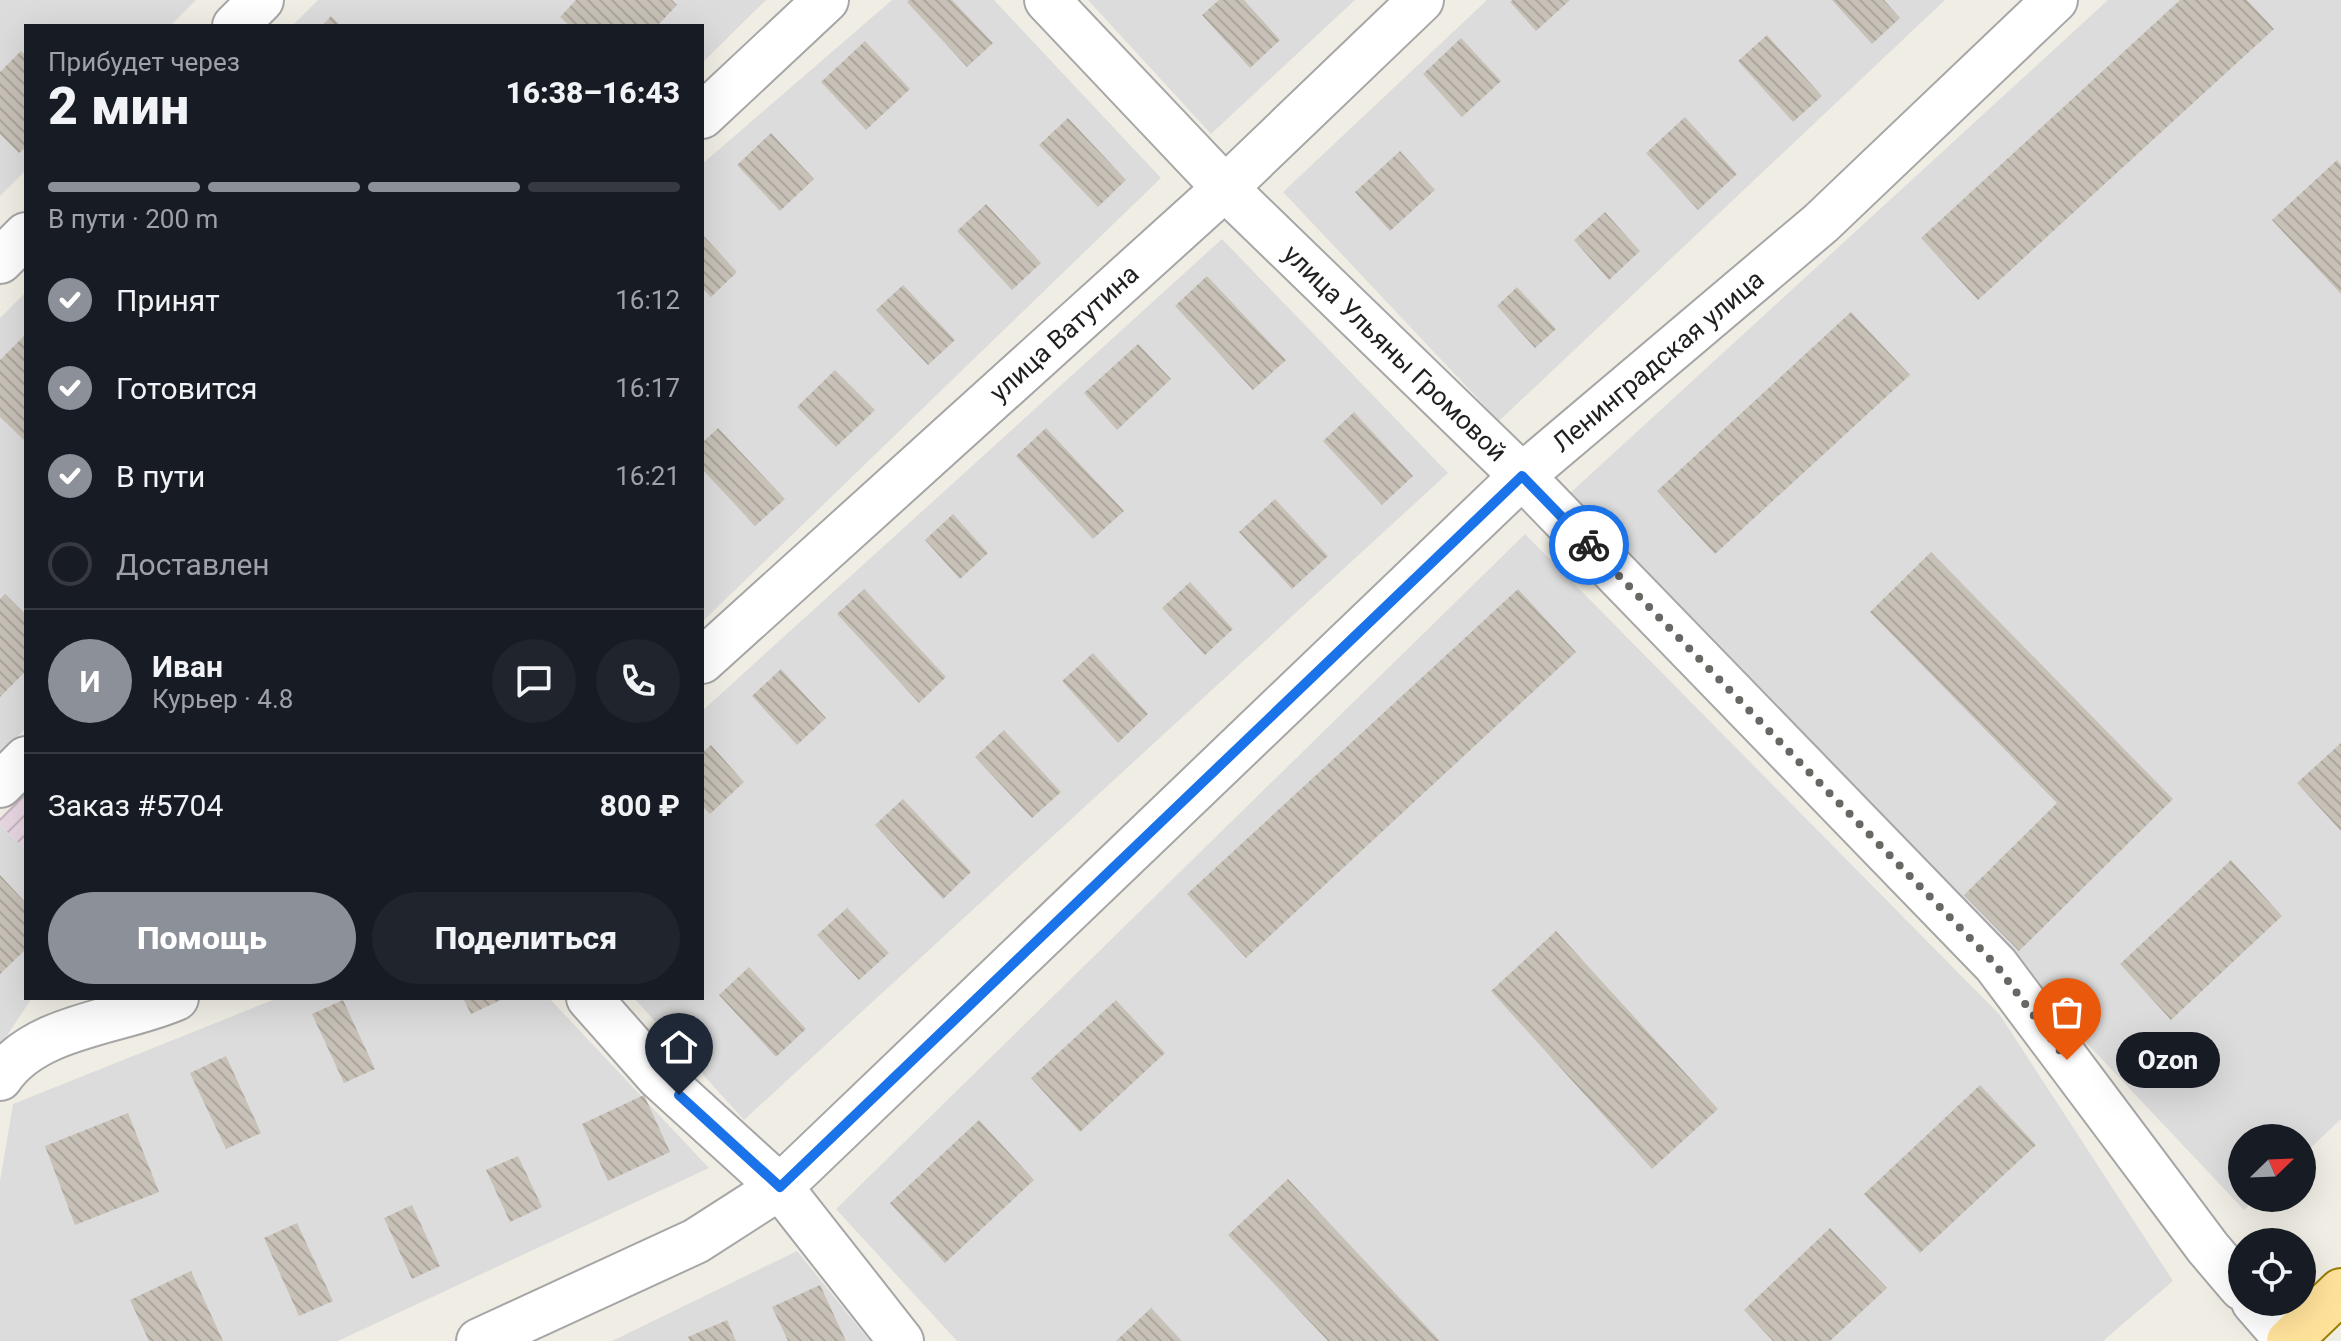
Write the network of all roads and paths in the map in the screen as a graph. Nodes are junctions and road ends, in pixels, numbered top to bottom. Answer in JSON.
{"nodes":[{"id":1,"x":261,"y":0,"type":"edge"},
{"id":2,"x":826,"y":0,"type":"edge"},
{"id":3,"x":1047,"y":0,"type":"edge"},
{"id":4,"x":1421,"y":0,"type":"edge"},
{"id":5,"x":2055,"y":0,"type":"edge"},
{"id":6,"x":237,"y":24,"type":"edge"},
{"id":7,"x":704,"y":114,"type":"edge"},
{"id":8,"x":1225,"y":188,"type":"junction"},
{"id":9,"x":24,"y":237,"type":"edge"},
{"id":10,"x":0,"y":261,"type":"edge"},
{"id":11,"x":1522,"y":476,"type":"junction"},
{"id":12,"x":704,"y":659,"type":"edge"},
{"id":13,"x":24,"y":761,"type":"edge"},
{"id":14,"x":0,"y":785,"type":"edge"},
{"id":15,"x":170,"y":1000,"type":"edge"},
{"id":16,"x":591,"y":1000,"type":"edge"},
{"id":17,"x":0,"y":1078,"type":"edge"},
{"id":18,"x":780,"y":1187,"type":"junction"},
{"id":19,"x":2228,"y":1272,"type":"edge"},
{"id":20,"x":2341,"y":1291,"type":"edge"},
{"id":21,"x":2266,"y":1316,"type":"edge"},
{"id":22,"x":479,"y":1341,"type":"edge"},
{"id":23,"x":901,"y":1341,"type":"edge"},
{"id":24,"x":2288,"y":1341,"type":"edge"}],
"edges":[{"from":1,"to":6,"type":"street"},
{"from":2,"to":7,"type":"street"},
{"from":3,"to":8,"type":"street","name":"улица Ульяны Громовой"},
{"from":4,"to":8,"type":"street","name":"улица Ватутина"},
{"from":5,"to":11,"type":"street","name":"Ленинградская улица"},
{"from":8,"to":11,"type":"street","name":"улица Ульяны Громовой"},
{"from":8,"to":12,"type":"street","name":"улица Ватутина"},
{"from":9,"to":10,"type":"street"},
{"from":11,"to":18,"type":"street","name":"Ленинградская улица"},
{"from":11,"to":19,"type":"street","name":"улица Ульяны Громовой"},
{"from":13,"to":14,"type":"street"},
{"from":15,"to":17,"type":"street"},
{"from":16,"to":18,"type":"street"},
{"from":18,"to":22,"type":"street","name":"Ленинградская улица"},
{"from":18,"to":23,"type":"street"},
{"from":20,"to":24,"type":"main road"},
{"from":21,"to":24,"type":"street"}]}
